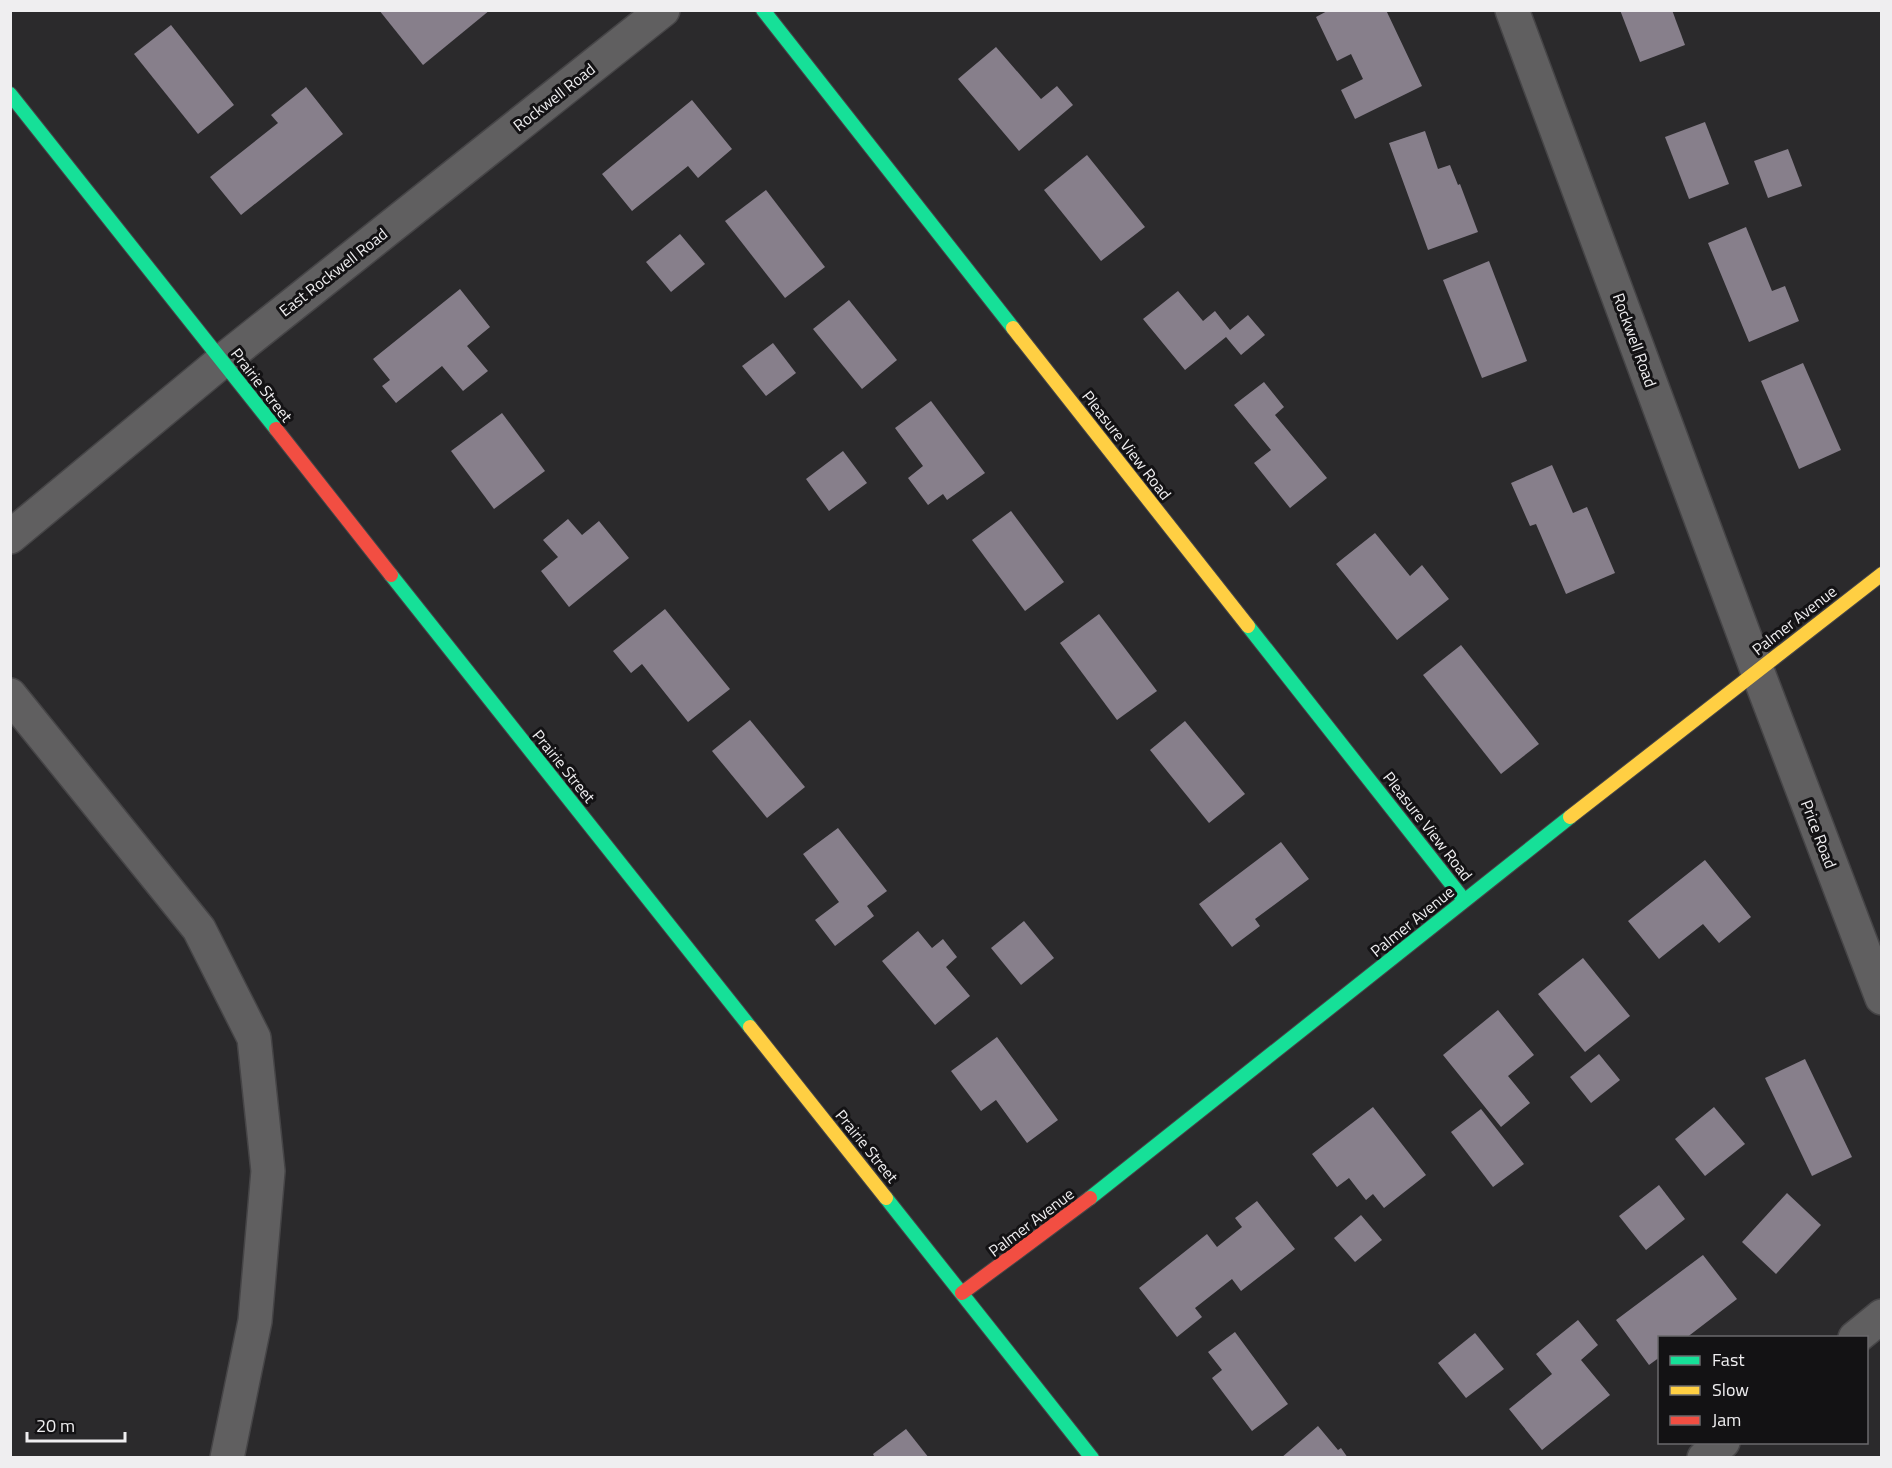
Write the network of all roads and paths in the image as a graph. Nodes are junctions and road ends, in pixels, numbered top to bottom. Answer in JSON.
{"nodes":[{"id":1,"x":663,"y":10,"type":"edge"},
{"id":2,"x":763,"y":10,"type":"edge"},
{"id":3,"x":1512,"y":10,"type":"edge"},
{"id":4,"x":10,"y":94,"type":"edge"},
{"id":5,"x":444,"y":184,"type":"joint"},
{"id":6,"x":222,"y":361,"type":"junction"},
{"id":7,"x":10,"y":537,"type":"edge"},
{"id":8,"x":1881,"y":574,"type":"edge"},
{"id":9,"x":1757,"y":670,"type":"junction"},
{"id":10,"x":10,"y":695,"type":"edge"},
{"id":11,"x":1464,"y":900,"type":"junction"},
{"id":12,"x":1881,"y":998,"type":"edge"},
{"id":13,"x":962,"y":1293,"type":"junction"},
{"id":14,"x":1881,"y":1316,"type":"edge"},
{"id":15,"x":1857,"y":1336,"type":"edge"},
{"id":16,"x":1722,"y":1444,"type":"edge"},
{"id":17,"x":227,"y":1458,"type":"edge"},
{"id":18,"x":1092,"y":1458,"type":"edge"},
{"id":19,"x":1704,"y":1458,"type":"edge"}],
"edges":[{"from":1,"to":5,"type":"street","name":"Rockwell Road"},
{"from":2,"to":11,"type":"street","name":"Pleasure View Road"},
{"from":3,"to":9,"type":"street","name":"Rockwell Road"},
{"from":4,"to":6,"type":"street","name":"Prairie Street"},
{"from":5,"to":6,"type":"street","name":"East Rockwell Road"},
{"from":6,"to":7,"type":"street","name":"East Rockwell Road"},
{"from":6,"to":13,"type":"street","name":"Prairie Street"},
{"from":8,"to":9,"type":"street","name":"Palmer Avenue"},
{"from":9,"to":11,"type":"street","name":"Palmer Avenue"},
{"from":9,"to":12,"type":"street","name":"Price Road"},
{"from":10,"to":17,"type":"street"},
{"from":11,"to":13,"type":"street","name":"Palmer Avenue"},
{"from":13,"to":18,"type":"street","name":"Prairie Street"},
{"from":14,"to":15,"type":"street"},
{"from":16,"to":19,"type":"street"}]}
